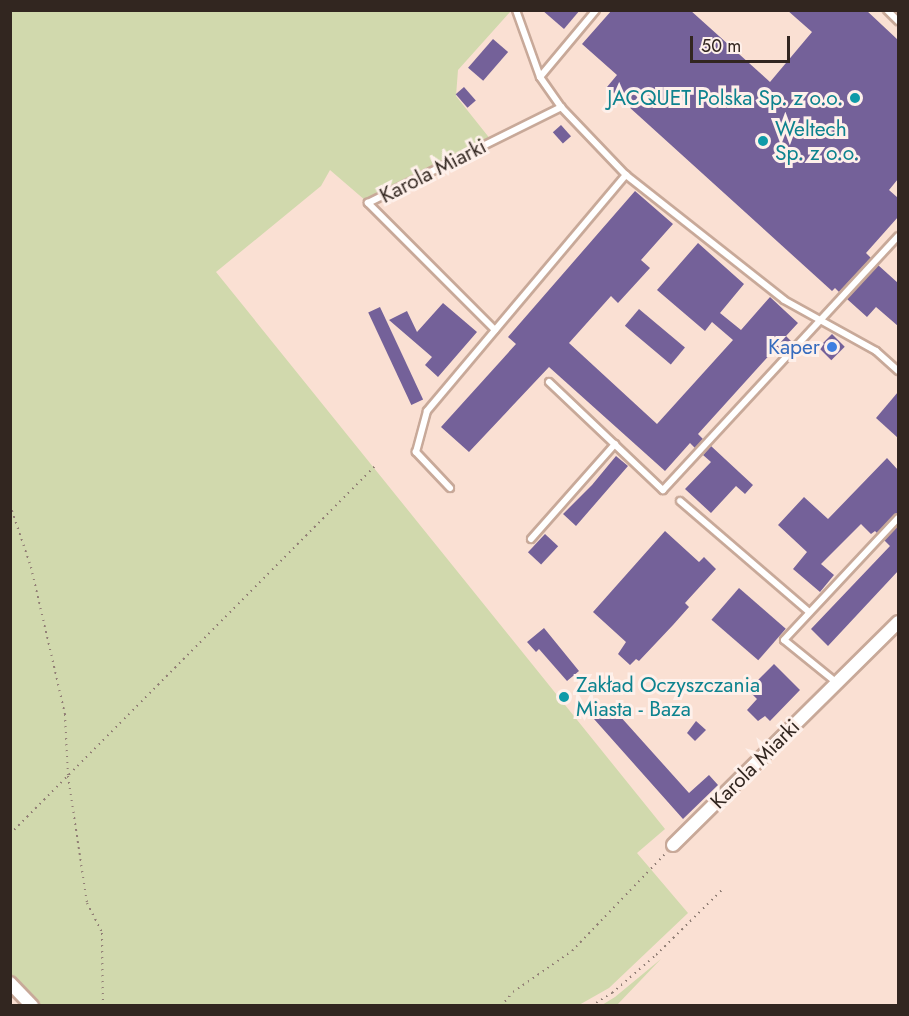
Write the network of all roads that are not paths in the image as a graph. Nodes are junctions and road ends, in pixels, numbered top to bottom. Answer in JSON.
{"nodes":[{"id":1,"x":516,"y":10,"type":"edge"},
{"id":2,"x":596,"y":10,"type":"edge"},
{"id":3,"x":887,"y":10,"type":"edge"},
{"id":4,"x":898,"y":21,"type":"edge"},
{"id":5,"x":540,"y":77,"type":"junction"},
{"id":6,"x":561,"y":107,"type":"junction"},
{"id":7,"x":626,"y":175,"type":"junction"},
{"id":8,"x":898,"y":236,"type":"edge"},
{"id":9,"x":821,"y":318,"type":"junction"},
{"id":10,"x":495,"y":330,"type":"junction"},
{"id":11,"x":897,"y":367,"type":"edge"},
{"id":12,"x":549,"y":382,"type":"dead end"},
{"id":13,"x":615,"y":444,"type":"junction"},
{"id":14,"x":450,"y":488,"type":"dead end"},
{"id":15,"x":680,"y":501,"type":"dead end"},
{"id":16,"x":898,"y":518,"type":"edge"},
{"id":17,"x":531,"y":538,"type":"dead end"},
{"id":18,"x":808,"y":612,"type":"junction"},
{"id":19,"x":898,"y":622,"type":"edge"},
{"id":20,"x":837,"y":683,"type":"junction"},
{"id":21,"x":673,"y":845,"type":"road end"},
{"id":22,"x":10,"y":983,"type":"edge"},
{"id":23,"x":32,"y":1005,"type":"edge"}],
"edges":[{"from":1,"to":5,"type":"lane"},
{"from":2,"to":5,"type":"lane"},
{"from":3,"to":4,"type":"lane"},
{"from":5,"to":6,"type":"lane"},
{"from":6,"to":7,"type":"lane"},
{"from":6,"to":10,"type":"lane","name":"Karola Miarki"},
{"from":7,"to":9,"type":"lane"},
{"from":7,"to":10,"type":"lane"},
{"from":8,"to":9,"type":"lane"},
{"from":9,"to":11,"type":"lane"},
{"from":9,"to":13,"type":"lane"},
{"from":10,"to":14,"type":"lane"},
{"from":12,"to":13,"type":"lane"},
{"from":13,"to":17,"type":"lane"},
{"from":15,"to":18,"type":"lane"},
{"from":16,"to":18,"type":"lane"},
{"from":18,"to":20,"type":"lane"},
{"from":19,"to":20,"type":"street","name":"Karola Miarki"},
{"from":20,"to":21,"type":"street","name":"Karola Miarki"},
{"from":22,"to":23,"type":"street"}]}
